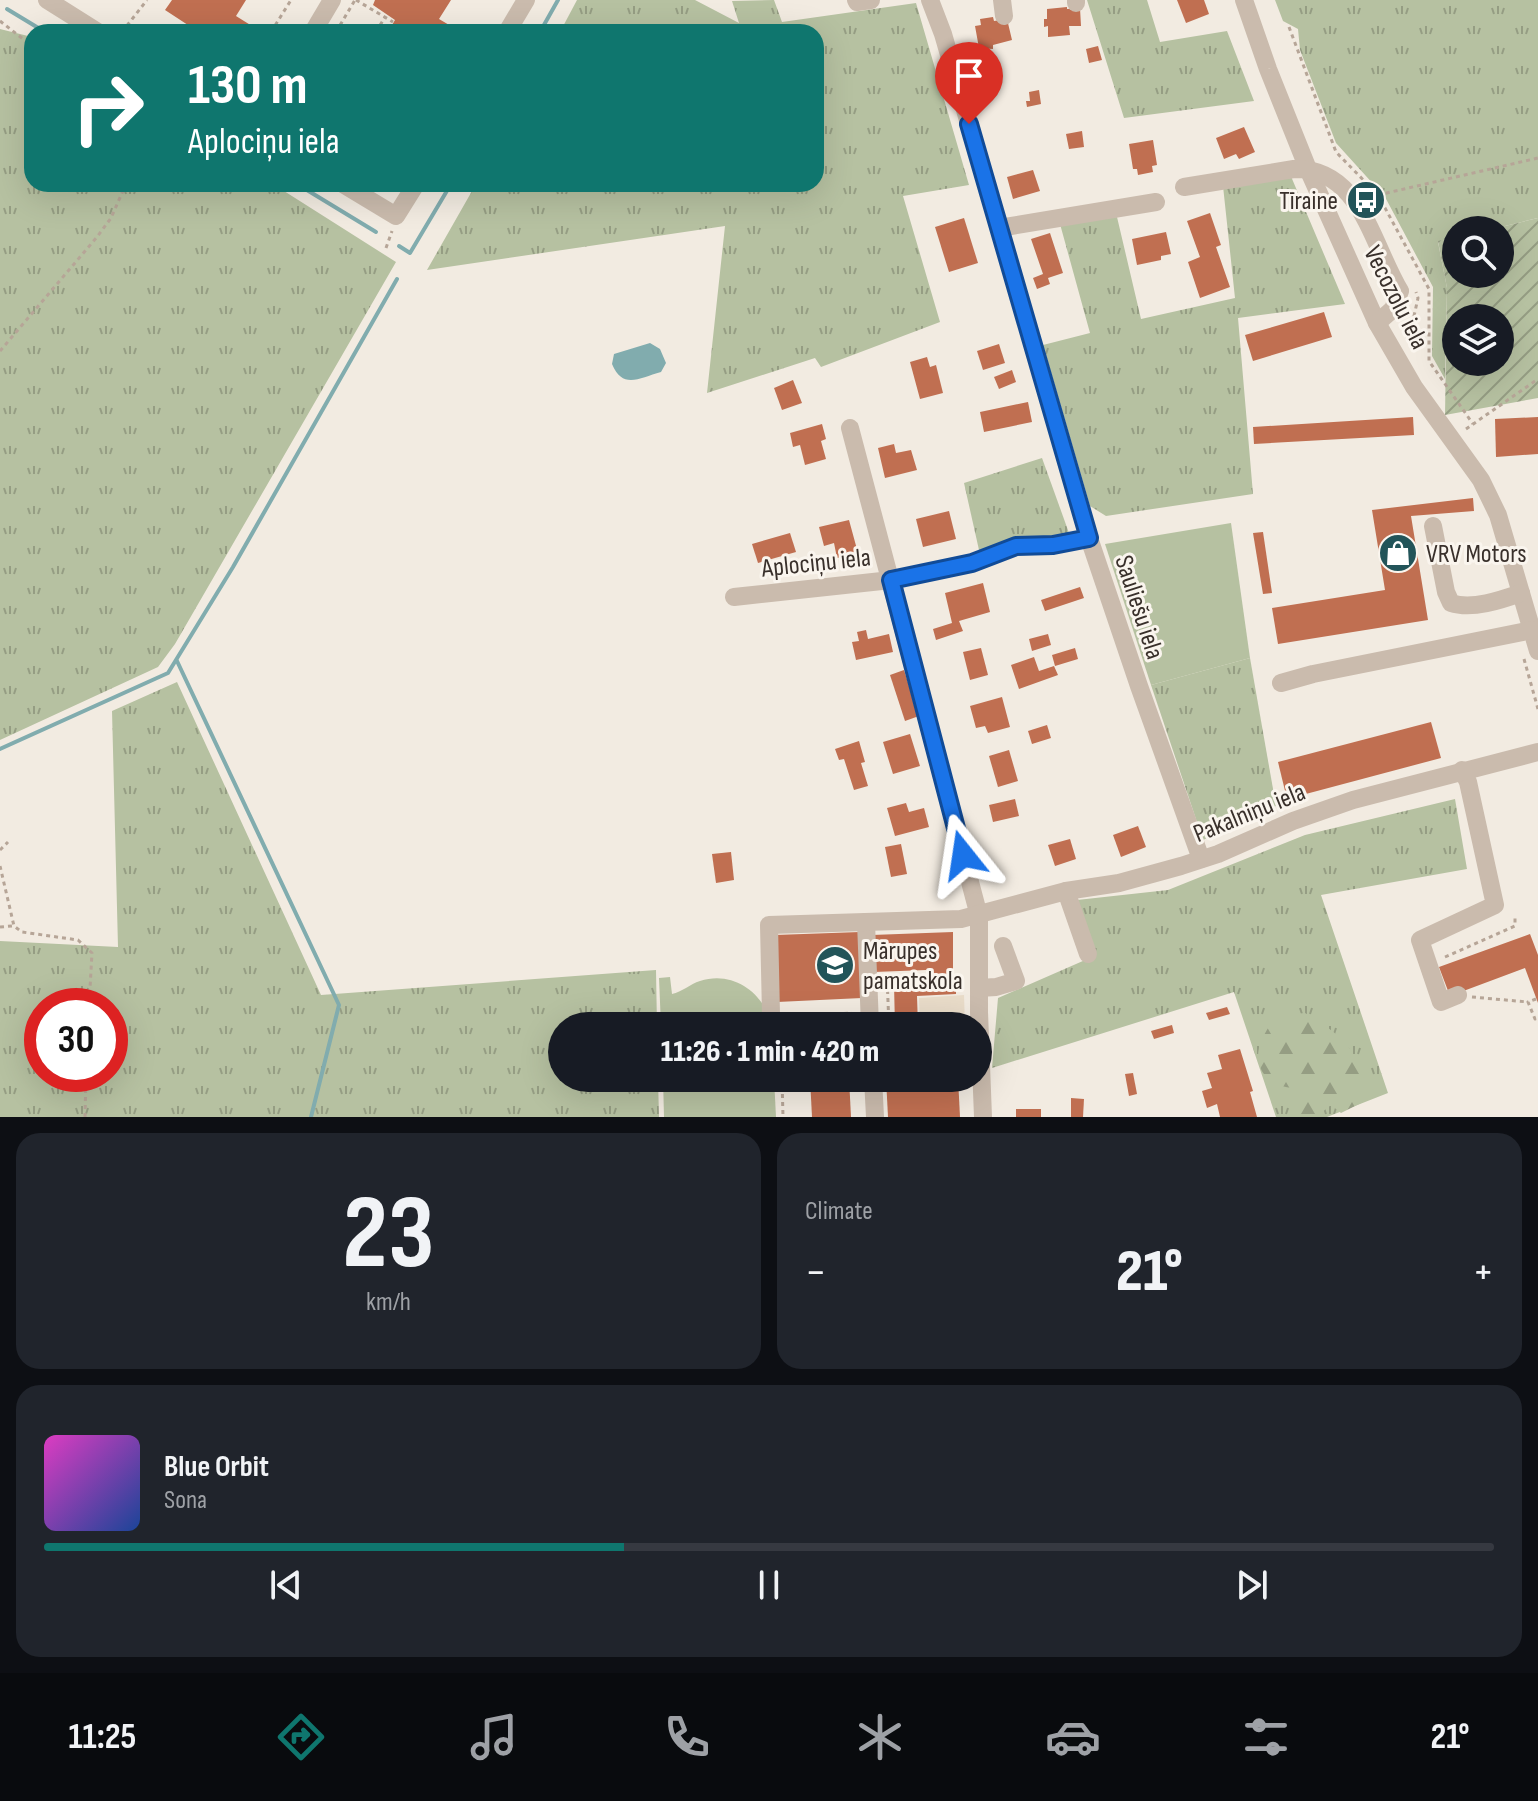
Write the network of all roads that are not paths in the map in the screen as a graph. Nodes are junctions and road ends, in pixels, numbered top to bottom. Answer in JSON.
{"nodes":[{"id":1,"x":332,"y":0,"type":"edge"},
{"id":2,"x":526,"y":0,"type":"edge"},
{"id":3,"x":930,"y":0,"type":"edge"},
{"id":4,"x":1244,"y":0,"type":"edge"},
{"id":5,"x":52,"y":1,"type":"edge"},
{"id":6,"x":86,"y":24,"type":"edge"},
{"id":7,"x":318,"y":24,"type":"edge"},
{"id":8,"x":512,"y":24,"type":"edge"},
{"id":9,"x":1308,"y":169,"type":"junction"},
{"id":10,"x":1184,"y":187,"type":"dead end"},
{"id":11,"x":356,"y":192,"type":"edge"},
{"id":12,"x":411,"y":192,"type":"edge"},
{"id":13,"x":1156,"y":202,"type":"dead end"},
{"id":14,"x":999,"y":228,"type":"junction"},
{"id":15,"x":1377,"y":323,"type":"junction"},
{"id":16,"x":850,"y":428,"type":"dead end"},
{"id":17,"x":1433,"y":526,"type":"dead end"},
{"id":18,"x":1089,"y":538,"type":"junction"},
{"id":19,"x":891,"y":580,"type":"junction"},
{"id":20,"x":1521,"y":593,"type":"junction"},
{"id":21,"x":734,"y":597,"type":"dead end"},
{"id":22,"x":1532,"y":630,"type":"junction"},
{"id":23,"x":1538,"y":651,"type":"edge"},
{"id":24,"x":1281,"y":683,"type":"dead end"},
{"id":25,"x":1538,"y":752,"type":"edge"},
{"id":26,"x":1462,"y":770,"type":"junction"},
{"id":27,"x":1201,"y":859,"type":"junction"},
{"id":28,"x":1066,"y":891,"type":"junction"},
{"id":29,"x":979,"y":916,"type":"junction"},
{"id":30,"x":866,"y":922,"type":"junction"},
{"id":31,"x":1003,"y":946,"type":"dead end"},
{"id":32,"x":1088,"y":954,"type":"dead end"},
{"id":33,"x":979,"y":988,"type":"junction"},
{"id":34,"x":1458,"y":995,"type":"road end"},
{"id":35,"x":771,"y":1012,"type":"edge"},
{"id":36,"x":876,"y":1012,"type":"edge"},
{"id":37,"x":874,"y":1092,"type":"edge"},
{"id":38,"x":875,"y":1117,"type":"edge"},
{"id":39,"x":983,"y":1117,"type":"edge"}],
"edges":[{"from":1,"to":7,"type":"street"},
{"from":2,"to":8,"type":"street"},
{"from":3,"to":14,"type":"street","name":"Sauliešu iela"},
{"from":4,"to":9,"type":"street","name":"Vecozolu iela"},
{"from":5,"to":6,"type":"street"},
{"from":9,"to":10,"type":"street"},
{"from":9,"to":15,"type":"street","name":"Vecozolu iela"},
{"from":9,"to":15,"type":"street"},
{"from":11,"to":12,"type":"street"},
{"from":13,"to":14,"type":"street"},
{"from":14,"to":18,"type":"street","name":"Sauliešu iela"},
{"from":15,"to":20,"type":"street","name":"Vecozolu iela"},
{"from":16,"to":19,"type":"street"},
{"from":17,"to":20,"type":"street"},
{"from":18,"to":19,"type":"street","name":"Aplociņu iela"},
{"from":18,"to":27,"type":"street","name":"Sauliešu iela"},
{"from":19,"to":21,"type":"street","name":"Aplociņu iela"},
{"from":19,"to":29,"type":"street"},
{"from":20,"to":22,"type":"street","name":"Vecozolu iela"},
{"from":22,"to":23,"type":"street","name":"Vecozolu iela"},
{"from":22,"to":24,"type":"street"},
{"from":25,"to":26,"type":"street","name":"Pakalniņu iela"},
{"from":26,"to":27,"type":"street","name":"Pakalniņu iela"},
{"from":26,"to":34,"type":"street"},
{"from":27,"to":28,"type":"street","name":"Pakalniņu iela"},
{"from":28,"to":29,"type":"street","name":"Pakalniņu iela"},
{"from":28,"to":32,"type":"street"},
{"from":29,"to":30,"type":"street","name":"Pakalniņu iela"},
{"from":29,"to":33,"type":"street"},
{"from":30,"to":35,"type":"street","name":"Pakalniņu iela"},
{"from":30,"to":36,"type":"street"},
{"from":31,"to":33,"type":"street"},
{"from":33,"to":39,"type":"street"},
{"from":37,"to":38,"type":"street"}]}
